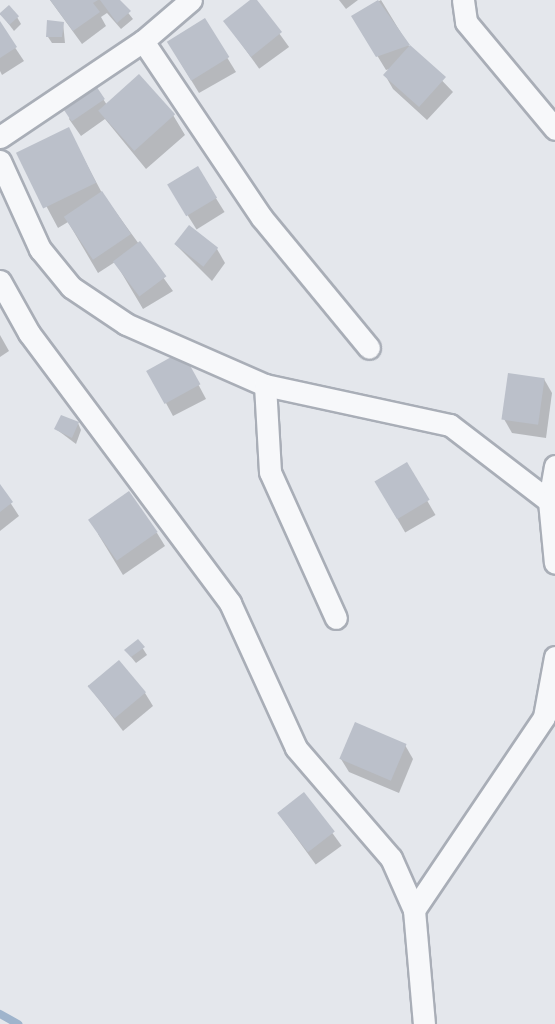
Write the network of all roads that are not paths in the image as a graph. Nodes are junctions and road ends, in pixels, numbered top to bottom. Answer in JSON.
{"nodes":[{"id":1,"x":191,"y":0,"type":"edge"},
{"id":2,"x":463,"y":0,"type":"edge"},
{"id":3,"x":143,"y":41,"type":"junction"},
{"id":4,"x":555,"y":129,"type":"edge"},
{"id":5,"x":0,"y":137,"type":"edge"},
{"id":6,"x":0,"y":161,"type":"edge"},
{"id":7,"x":0,"y":281,"type":"edge"},
{"id":8,"x":369,"y":348,"type":"dead end"},
{"id":9,"x":265,"y":385,"type":"junction"},
{"id":10,"x":555,"y":466,"type":"edge"},
{"id":11,"x":549,"y":501,"type":"junction"},
{"id":12,"x":555,"y":563,"type":"edge"},
{"id":13,"x":336,"y":618,"type":"dead end"},
{"id":14,"x":555,"y":657,"type":"edge"},
{"id":15,"x":414,"y":910,"type":"junction"},
{"id":16,"x":424,"y":1024,"type":"edge"}],
"edges":[{"from":1,"to":3,"type":"street"},
{"from":2,"to":4,"type":"street"},
{"from":3,"to":5,"type":"street"},
{"from":3,"to":8,"type":"street"},
{"from":6,"to":9,"type":"street"},
{"from":7,"to":15,"type":"street"},
{"from":9,"to":11,"type":"street"},
{"from":9,"to":13,"type":"street"},
{"from":10,"to":11,"type":"street"},
{"from":11,"to":12,"type":"street"},
{"from":14,"to":15,"type":"street"},
{"from":15,"to":16,"type":"street"}]}
